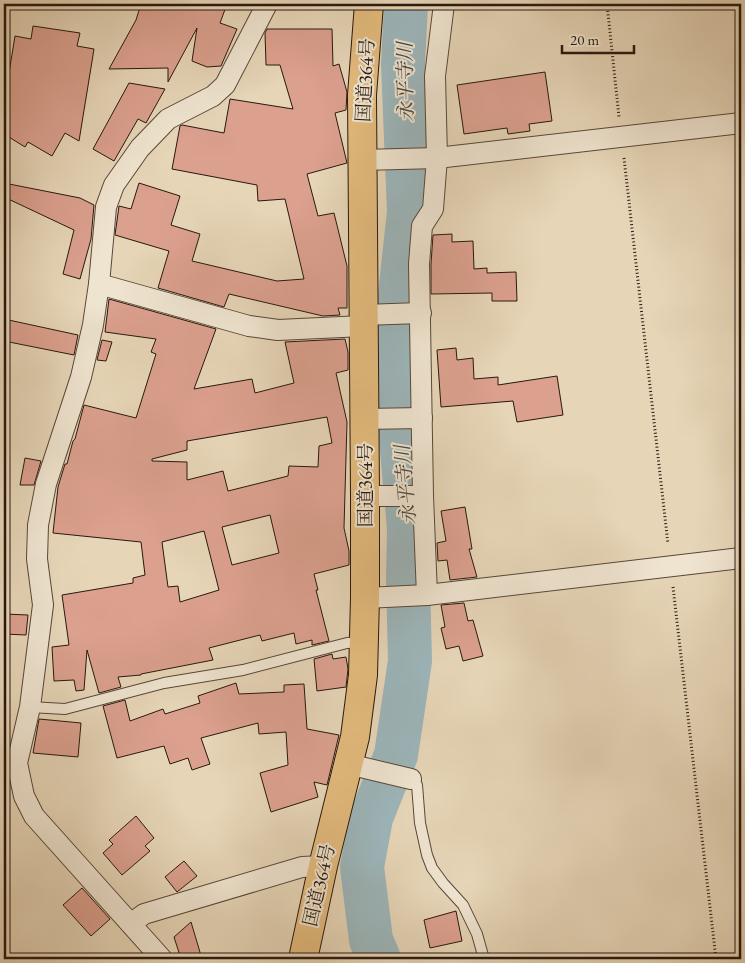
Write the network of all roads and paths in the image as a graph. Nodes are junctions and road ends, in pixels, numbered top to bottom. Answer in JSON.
{"nodes":[{"id":1,"x":267,"y":4,"type":"edge"},
{"id":2,"x":369,"y":4,"type":"edge"},
{"id":3,"x":444,"y":4,"type":"edge"},
{"id":4,"x":606,"y":4,"type":"edge"},
{"id":5,"x":741,"y":124,"type":"edge"},
{"id":6,"x":621,"y":137,"type":"junction"},
{"id":7,"x":431,"y":159,"type":"junction"},
{"id":8,"x":368,"y":160,"type":"junction"},
{"id":9,"x":99,"y":284,"type":"junction"},
{"id":10,"x":418,"y":313,"type":"junction"},
{"id":11,"x":367,"y":318,"type":"junction"},
{"id":12,"x":420,"y":418,"type":"junction"},
{"id":13,"x":370,"y":419,"type":"junction"},
{"id":14,"x":371,"y":496,"type":"junction"},
{"id":15,"x":420,"y":496,"type":"junction"},
{"id":16,"x":741,"y":558,"type":"edge"},
{"id":17,"x":670,"y":566,"type":"junction"},
{"id":18,"x":424,"y":596,"type":"junction"},
{"id":19,"x":371,"y":598,"type":"junction"},
{"id":20,"x":364,"y":642,"type":"junction"},
{"id":21,"x":30,"y":707,"type":"junction"},
{"id":22,"x":10,"y":764,"type":"edge"},
{"id":23,"x":354,"y":765,"type":"junction"},
{"id":24,"x":411,"y":779,"type":"joint"},
{"id":25,"x":323,"y":866,"type":"junction"},
{"id":26,"x":132,"y":923,"type":"junction"},
{"id":27,"x":162,"y":959,"type":"edge"},
{"id":28,"x":303,"y":959,"type":"edge"},
{"id":29,"x":484,"y":959,"type":"edge"},
{"id":30,"x":716,"y":959,"type":"edge"}],
"edges":[{"from":1,"to":9,"type":"street"},
{"from":2,"to":8,"type":"highway","name":"国道364号"},
{"from":3,"to":7,"type":"street"},
{"from":4,"to":6,"type":"path"},
{"from":5,"to":6,"type":"street"},
{"from":6,"to":7,"type":"street"},
{"from":6,"to":17,"type":"path"},
{"from":7,"to":8,"type":"street"},
{"from":7,"to":10,"type":"street"},
{"from":8,"to":11,"type":"highway","name":"国道364号"},
{"from":9,"to":11,"type":"street"},
{"from":9,"to":21,"type":"street"},
{"from":10,"to":11,"type":"street"},
{"from":10,"to":12,"type":"street"},
{"from":11,"to":13,"type":"highway","name":"国道364号"},
{"from":12,"to":13,"type":"street"},
{"from":12,"to":15,"type":"street"},
{"from":13,"to":14,"type":"highway","name":"国道364号"},
{"from":14,"to":15,"type":"street"},
{"from":14,"to":19,"type":"highway","name":"国道364号"},
{"from":15,"to":18,"type":"street"},
{"from":16,"to":17,"type":"street"},
{"from":17,"to":18,"type":"street"},
{"from":17,"to":30,"type":"path"},
{"from":18,"to":19,"type":"street"},
{"from":19,"to":20,"type":"highway","name":"国道364号"},
{"from":20,"to":21,"type":"lane"},
{"from":20,"to":23,"type":"highway","name":"国道364号"},
{"from":21,"to":22,"type":"street"},
{"from":22,"to":26,"type":"street"},
{"from":23,"to":24,"type":"street"},
{"from":23,"to":25,"type":"highway","name":"国道364号"},
{"from":24,"to":29,"type":"lane"},
{"from":25,"to":26,"type":"street"},
{"from":25,"to":28,"type":"highway","name":"国道364号"},
{"from":26,"to":27,"type":"street"}]}
